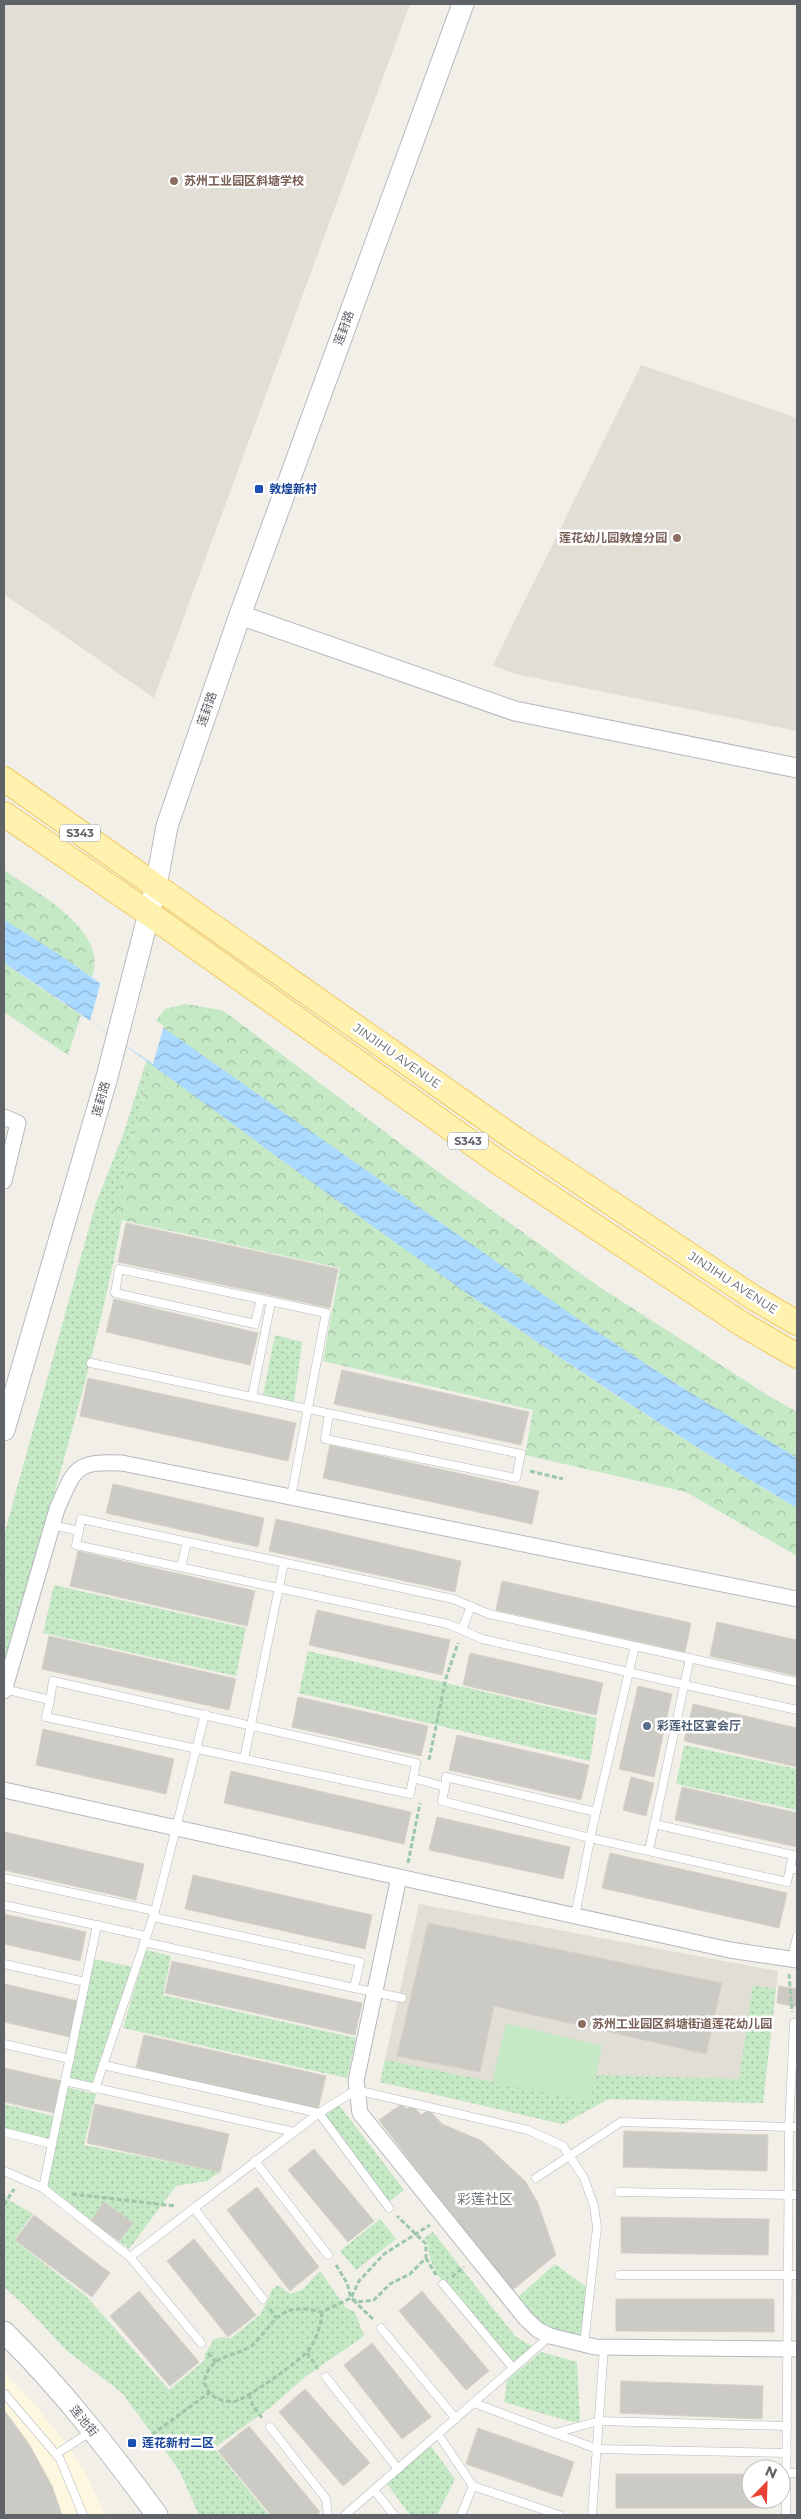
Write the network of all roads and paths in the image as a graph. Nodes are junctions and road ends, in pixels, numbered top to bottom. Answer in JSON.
{"nodes":[{"id":1,"x":463,"y":4,"type":"edge"},
{"id":2,"x":240,"y":615,"type":"junction"},
{"id":3,"x":797,"y":768,"type":"edge"},
{"id":4,"x":4,"y":779,"type":"edge"},
{"id":5,"x":4,"y":814,"type":"edge"},
{"id":6,"x":156,"y":886,"type":"junction"},
{"id":7,"x":148,"y":913,"type":"junction"},
{"id":8,"x":4,"y":1117,"type":"edge"},
{"id":9,"x":4,"y":1181,"type":"edge"},
{"id":10,"x":261,"y":1299,"type":"junction"},
{"id":11,"x":271,"y":1302,"type":"junction"},
{"id":12,"x":797,"y":1323,"type":"edge"},
{"id":13,"x":797,"y":1356,"type":"edge"},
{"id":14,"x":91,"y":1363,"type":"dead end"},
{"id":15,"x":252,"y":1397,"type":"junction"},
{"id":16,"x":308,"y":1409,"type":"junction"},
{"id":17,"x":329,"y":1414,"type":"junction"},
{"id":18,"x":4,"y":1430,"type":"edge"},
{"id":19,"x":518,"y":1468,"type":"junction"},
{"id":20,"x":563,"y":1478,"type":"dead end"},
{"id":21,"x":291,"y":1497,"type":"junction"},
{"id":22,"x":52,"y":1526,"type":"junction"},
{"id":23,"x":79,"y":1531,"type":"junction"},
{"id":24,"x":187,"y":1542,"type":"junction"},
{"id":25,"x":284,"y":1563,"type":"junction"},
{"id":26,"x":181,"y":1567,"type":"junction"},
{"id":27,"x":278,"y":1588,"type":"junction"},
{"id":28,"x":797,"y":1599,"type":"edge"},
{"id":29,"x":470,"y":1606,"type":"junction"},
{"id":30,"x":462,"y":1630,"type":"junction"},
{"id":31,"x":636,"y":1646,"type":"junction"},
{"id":32,"x":690,"y":1658,"type":"junction"},
{"id":33,"x":629,"y":1672,"type":"junction"},
{"id":34,"x":797,"y":1682,"type":"edge"},
{"id":35,"x":684,"y":1684,"type":"junction"},
{"id":36,"x":4,"y":1690,"type":"edge"},
{"id":37,"x":50,"y":1700,"type":"junction"},
{"id":38,"x":797,"y":1710,"type":"edge"},
{"id":39,"x":206,"y":1714,"type":"junction"},
{"id":40,"x":251,"y":1724,"type":"junction"},
{"id":41,"x":197,"y":1749,"type":"junction"},
{"id":42,"x":244,"y":1759,"type":"junction"},
{"id":43,"x":413,"y":1778,"type":"junction"},
{"id":44,"x":424,"y":1781,"type":"junction"},
{"id":45,"x":445,"y":1787,"type":"junction"},
{"id":46,"x":4,"y":1790,"type":"edge"},
{"id":47,"x":596,"y":1812,"type":"junction"},
{"id":48,"x":654,"y":1824,"type":"junction"},
{"id":49,"x":178,"y":1828,"type":"junction"},
{"id":50,"x":590,"y":1838,"type":"junction"},
{"id":51,"x":649,"y":1850,"type":"junction"},
{"id":52,"x":794,"y":1869,"type":"edge"},
{"id":53,"x":4,"y":1878,"type":"edge"},
{"id":54,"x":402,"y":1878,"type":"junction"},
{"id":55,"x":4,"y":1904,"type":"edge"},
{"id":56,"x":154,"y":1914,"type":"junction"},
{"id":57,"x":575,"y":1916,"type":"junction"},
{"id":58,"x":97,"y":1925,"type":"junction"},
{"id":59,"x":797,"y":1936,"type":"edge"},
{"id":60,"x":145,"y":1939,"type":"junction"},
{"id":61,"x":795,"y":1959,"type":"edge"},
{"id":62,"x":4,"y":1964,"type":"edge"},
{"id":63,"x":86,"y":1982,"type":"junction"},
{"id":64,"x":354,"y":1988,"type":"junction"},
{"id":65,"x":375,"y":1992,"type":"junction"},
{"id":66,"x":402,"y":1998,"type":"dead end"},
{"id":67,"x":795,"y":2023,"type":"edge"},
{"id":68,"x":4,"y":2044,"type":"edge"},
{"id":69,"x":70,"y":2059,"type":"junction"},
{"id":70,"x":103,"y":2065,"type":"junction"},
{"id":71,"x":65,"y":2082,"type":"junction"},
{"id":72,"x":95,"y":2089,"type":"junction"},
{"id":73,"x":356,"y":2090,"type":"junction"},
{"id":74,"x":319,"y":2112,"type":"junction"},
{"id":75,"x":793,"y":2127,"type":"edge"},
{"id":76,"x":4,"y":2132,"type":"edge"},
{"id":77,"x":294,"y":2132,"type":"junction"},
{"id":78,"x":52,"y":2144,"type":"junction"},
{"id":79,"x":568,"y":2155,"type":"junction"},
{"id":80,"x":255,"y":2161,"type":"junction"},
{"id":81,"x":4,"y":2171,"type":"edge"},
{"id":82,"x":20,"y":2178,"type":"junction"},
{"id":83,"x":536,"y":2178,"type":"dead end"},
{"id":84,"x":45,"y":2190,"type":"junction"},
{"id":85,"x":619,"y":2192,"type":"dead end"},
{"id":86,"x":793,"y":2195,"type":"edge"},
{"id":87,"x":4,"y":2205,"type":"edge"},
{"id":88,"x":194,"y":2208,"type":"junction"},
{"id":89,"x":389,"y":2208,"type":"joint"},
{"id":90,"x":443,"y":2216,"type":"junction"},
{"id":91,"x":417,"y":2235,"type":"junction"},
{"id":92,"x":328,"y":2256,"type":"joint"},
{"id":93,"x":130,"y":2257,"type":"junction"},
{"id":94,"x":619,"y":2275,"type":"dead end"},
{"id":95,"x":793,"y":2275,"type":"edge"},
{"id":96,"x":443,"y":2284,"type":"dead end"},
{"id":97,"x":351,"y":2298,"type":"junction"},
{"id":98,"x":263,"y":2299,"type":"dead end"},
{"id":99,"x":322,"y":2312,"type":"junction"},
{"id":100,"x":381,"y":2328,"type":"joint"},
{"id":101,"x":4,"y":2332,"type":"edge"},
{"id":102,"x":550,"y":2336,"type":"junction"},
{"id":103,"x":201,"y":2343,"type":"dead end"},
{"id":104,"x":584,"y":2345,"type":"junction"},
{"id":105,"x":604,"y":2347,"type":"junction"},
{"id":106,"x":793,"y":2349,"type":"edge"},
{"id":107,"x":307,"y":2353,"type":"junction"},
{"id":108,"x":513,"y":2368,"type":"junction"},
{"id":109,"x":326,"y":2378,"type":"joint"},
{"id":110,"x":4,"y":2393,"type":"edge"},
{"id":111,"x":209,"y":2393,"type":"junction"},
{"id":112,"x":249,"y":2394,"type":"junction"},
{"id":113,"x":788,"y":2394,"type":"junction"},
{"id":114,"x":797,"y":2394,"type":"edge"},
{"id":115,"x":474,"y":2403,"type":"junction"},
{"id":116,"x":456,"y":2418,"type":"junction"},
{"id":117,"x":598,"y":2421,"type":"junction"},
{"id":118,"x":787,"y":2426,"type":"junction"},
{"id":119,"x":270,"y":2427,"type":"joint"},
{"id":120,"x":92,"y":2431,"type":"junction"},
{"id":121,"x":555,"y":2433,"type":"junction"},
{"id":122,"x":438,"y":2434,"type":"junction"},
{"id":123,"x":146,"y":2438,"type":"dead end"},
{"id":124,"x":596,"y":2449,"type":"junction"},
{"id":125,"x":56,"y":2454,"type":"junction"},
{"id":126,"x":787,"y":2454,"type":"junction"},
{"id":127,"x":787,"y":2459,"type":"edge"},
{"id":128,"x":398,"y":2469,"type":"junction"},
{"id":129,"x":473,"y":2486,"type":"junction"},
{"id":130,"x":374,"y":2490,"type":"junction"},
{"id":131,"x":84,"y":2515,"type":"edge"},
{"id":132,"x":157,"y":2515,"type":"edge"},
{"id":133,"x":328,"y":2515,"type":"edge"},
{"id":134,"x":345,"y":2515,"type":"edge"},
{"id":135,"x":394,"y":2515,"type":"edge"},
{"id":136,"x":461,"y":2515,"type":"edge"},
{"id":137,"x":559,"y":2515,"type":"edge"},
{"id":138,"x":592,"y":2515,"type":"edge"}],
"edges":[{"from":1,"to":2,"type":"main road","name":"莲葑路"},
{"from":2,"to":3,"type":"street"},
{"from":2,"to":6,"type":"main road","name":"莲葑路"},
{"from":4,"to":6,"type":"main road","name":"JINJIHU AVENUE","number":"S343"},
{"from":5,"to":7,"type":"main road","number":"S343"},
{"from":6,"to":7,"type":"main road","name":"莲葑路"},
{"from":6,"to":12,"type":"main road","name":"JINJIHU AVENUE","number":"S343"},
{"from":7,"to":13,"type":"main road","number":"S343"},
{"from":7,"to":18,"type":"main road","name":"莲葑路"},
{"from":8,"to":9,"type":"street"},
{"from":10,"to":10,"type":"lane"},
{"from":10,"to":11,"type":"lane"},
{"from":11,"to":15,"type":"lane"},
{"from":11,"to":16,"type":"lane"},
{"from":14,"to":15,"type":"lane"},
{"from":15,"to":16,"type":"lane"},
{"from":16,"to":17,"type":"lane"},
{"from":16,"to":21,"type":"lane"},
{"from":17,"to":19,"type":"lane"},
{"from":17,"to":19,"type":"lane"},
{"from":19,"to":20,"type":"path"},
{"from":21,"to":22,"type":"street"},
{"from":21,"to":28,"type":"street"},
{"from":22,"to":23,"type":"lane"},
{"from":22,"to":36,"type":"street"},
{"from":23,"to":24,"type":"lane"},
{"from":23,"to":26,"type":"lane"},
{"from":24,"to":25,"type":"lane"},
{"from":24,"to":26,"type":"lane"},
{"from":25,"to":27,"type":"lane"},
{"from":25,"to":29,"type":"lane"},
{"from":26,"to":27,"type":"lane"},
{"from":27,"to":30,"type":"lane"},
{"from":27,"to":40,"type":"lane"},
{"from":29,"to":30,"type":"lane"},
{"from":29,"to":31,"type":"lane"},
{"from":30,"to":33,"type":"lane"},
{"from":30,"to":44,"type":"path"},
{"from":31,"to":32,"type":"lane"},
{"from":31,"to":33,"type":"lane"},
{"from":32,"to":34,"type":"lane"},
{"from":32,"to":35,"type":"lane"},
{"from":33,"to":35,"type":"lane"},
{"from":33,"to":47,"type":"lane"},
{"from":35,"to":38,"type":"lane"},
{"from":35,"to":48,"type":"lane"},
{"from":36,"to":37,"type":"lane"},
{"from":37,"to":39,"type":"lane"},
{"from":37,"to":41,"type":"lane"},
{"from":39,"to":40,"type":"lane"},
{"from":39,"to":41,"type":"lane"},
{"from":40,"to":42,"type":"lane"},
{"from":40,"to":43,"type":"lane"},
{"from":41,"to":42,"type":"lane"},
{"from":41,"to":49,"type":"lane"},
{"from":42,"to":43,"type":"lane"},
{"from":43,"to":44,"type":"lane"},
{"from":44,"to":45,"type":"lane"},
{"from":44,"to":54,"type":"path"},
{"from":45,"to":47,"type":"lane"},
{"from":45,"to":50,"type":"lane"},
{"from":46,"to":49,"type":"street"},
{"from":47,"to":50,"type":"lane"},
{"from":48,"to":51,"type":"lane"},
{"from":48,"to":52,"type":"lane"},
{"from":49,"to":54,"type":"street"},
{"from":49,"to":56,"type":"lane"},
{"from":50,"to":51,"type":"lane"},
{"from":50,"to":57,"type":"lane"},
{"from":51,"to":52,"type":"lane"},
{"from":53,"to":56,"type":"lane"},
{"from":54,"to":57,"type":"street"},
{"from":54,"to":65,"type":"street"},
{"from":55,"to":58,"type":"lane"},
{"from":56,"to":60,"type":"lane"},
{"from":56,"to":64,"type":"lane"},
{"from":57,"to":61,"type":"street"},
{"from":58,"to":60,"type":"lane"},
{"from":58,"to":63,"type":"lane"},
{"from":59,"to":61,"type":"lane"},
{"from":60,"to":64,"type":"lane"},
{"from":60,"to":70,"type":"lane"},
{"from":61,"to":67,"type":"path"},
{"from":62,"to":63,"type":"lane"},
{"from":63,"to":69,"type":"lane"},
{"from":64,"to":65,"type":"lane"},
{"from":65,"to":66,"type":"lane"},
{"from":65,"to":73,"type":"street"},
{"from":67,"to":75,"type":"lane"},
{"from":68,"to":69,"type":"lane"},
{"from":69,"to":71,"type":"lane"},
{"from":70,"to":72,"type":"lane"},
{"from":70,"to":74,"type":"lane"},
{"from":71,"to":72,"type":"lane"},
{"from":71,"to":78,"type":"lane"},
{"from":72,"to":77,"type":"lane"},
{"from":73,"to":74,"type":"lane"},
{"from":73,"to":79,"type":"lane"},
{"from":73,"to":90,"type":"street"},
{"from":74,"to":77,"type":"lane"},
{"from":74,"to":89,"type":"lane"},
{"from":75,"to":79,"type":"lane"},
{"from":75,"to":86,"type":"lane"},
{"from":76,"to":78,"type":"lane"},
{"from":77,"to":80,"type":"lane"},
{"from":78,"to":84,"type":"lane"},
{"from":79,"to":83,"type":"lane"},
{"from":79,"to":104,"type":"lane"},
{"from":80,"to":88,"type":"lane"},
{"from":80,"to":92,"type":"lane"},
{"from":81,"to":82,"type":"lane"},
{"from":82,"to":84,"type":"lane"},
{"from":82,"to":87,"type":"path"},
{"from":84,"to":88,"type":"path"},
{"from":84,"to":93,"type":"lane"},
{"from":85,"to":86,"type":"lane"},
{"from":86,"to":95,"type":"lane"},
{"from":88,"to":93,"type":"lane"},
{"from":88,"to":98,"type":"lane"},
{"from":89,"to":91,"type":"path"},
{"from":90,"to":91,"type":"path"},
{"from":90,"to":102,"type":"street"},
{"from":91,"to":97,"type":"path"},
{"from":91,"to":97,"type":"path"},
{"from":92,"to":97,"type":"path"},
{"from":93,"to":103,"type":"lane"},
{"from":94,"to":95,"type":"lane"},
{"from":95,"to":106,"type":"lane"},
{"from":96,"to":108,"type":"lane"},
{"from":97,"to":99,"type":"path"},
{"from":97,"to":100,"type":"path"},
{"from":99,"to":107,"type":"path"},
{"from":99,"to":111,"type":"path"},
{"from":100,"to":116,"type":"lane"},
{"from":101,"to":120,"type":"main road","name":"莲池街"},
{"from":102,"to":104,"type":"street"},
{"from":102,"to":108,"type":"lane"},
{"from":104,"to":105,"type":"street"},
{"from":105,"to":106,"type":"street"},
{"from":105,"to":117,"type":"lane"},
{"from":106,"to":113,"type":"lane"},
{"from":107,"to":109,"type":"path"},
{"from":107,"to":112,"type":"path"},
{"from":108,"to":115,"type":"lane"},
{"from":109,"to":128,"type":"lane"},
{"from":110,"to":125,"type":"lane"},
{"from":111,"to":112,"type":"path"},
{"from":111,"to":123,"type":"path"},
{"from":112,"to":119,"type":"path"},
{"from":113,"to":114,"type":"lane"},
{"from":113,"to":118,"type":"lane"},
{"from":115,"to":116,"type":"lane"},
{"from":115,"to":121,"type":"lane"},
{"from":116,"to":122,"type":"lane"},
{"from":117,"to":118,"type":"lane"},
{"from":117,"to":121,"type":"lane"},
{"from":117,"to":124,"type":"lane"},
{"from":118,"to":126,"type":"lane"},
{"from":119,"to":133,"type":"lane"},
{"from":120,"to":125,"type":"lane"},
{"from":120,"to":132,"type":"main road","name":"莲池街"},
{"from":121,"to":124,"type":"lane"},
{"from":122,"to":128,"type":"lane"},
{"from":122,"to":129,"type":"lane"},
{"from":124,"to":126,"type":"lane"},
{"from":124,"to":138,"type":"lane"},
{"from":125,"to":131,"type":"lane"},
{"from":126,"to":127,"type":"lane"},
{"from":128,"to":130,"type":"lane"},
{"from":129,"to":136,"type":"lane"},
{"from":129,"to":137,"type":"lane"},
{"from":130,"to":134,"type":"lane"},
{"from":130,"to":135,"type":"lane"}]}
